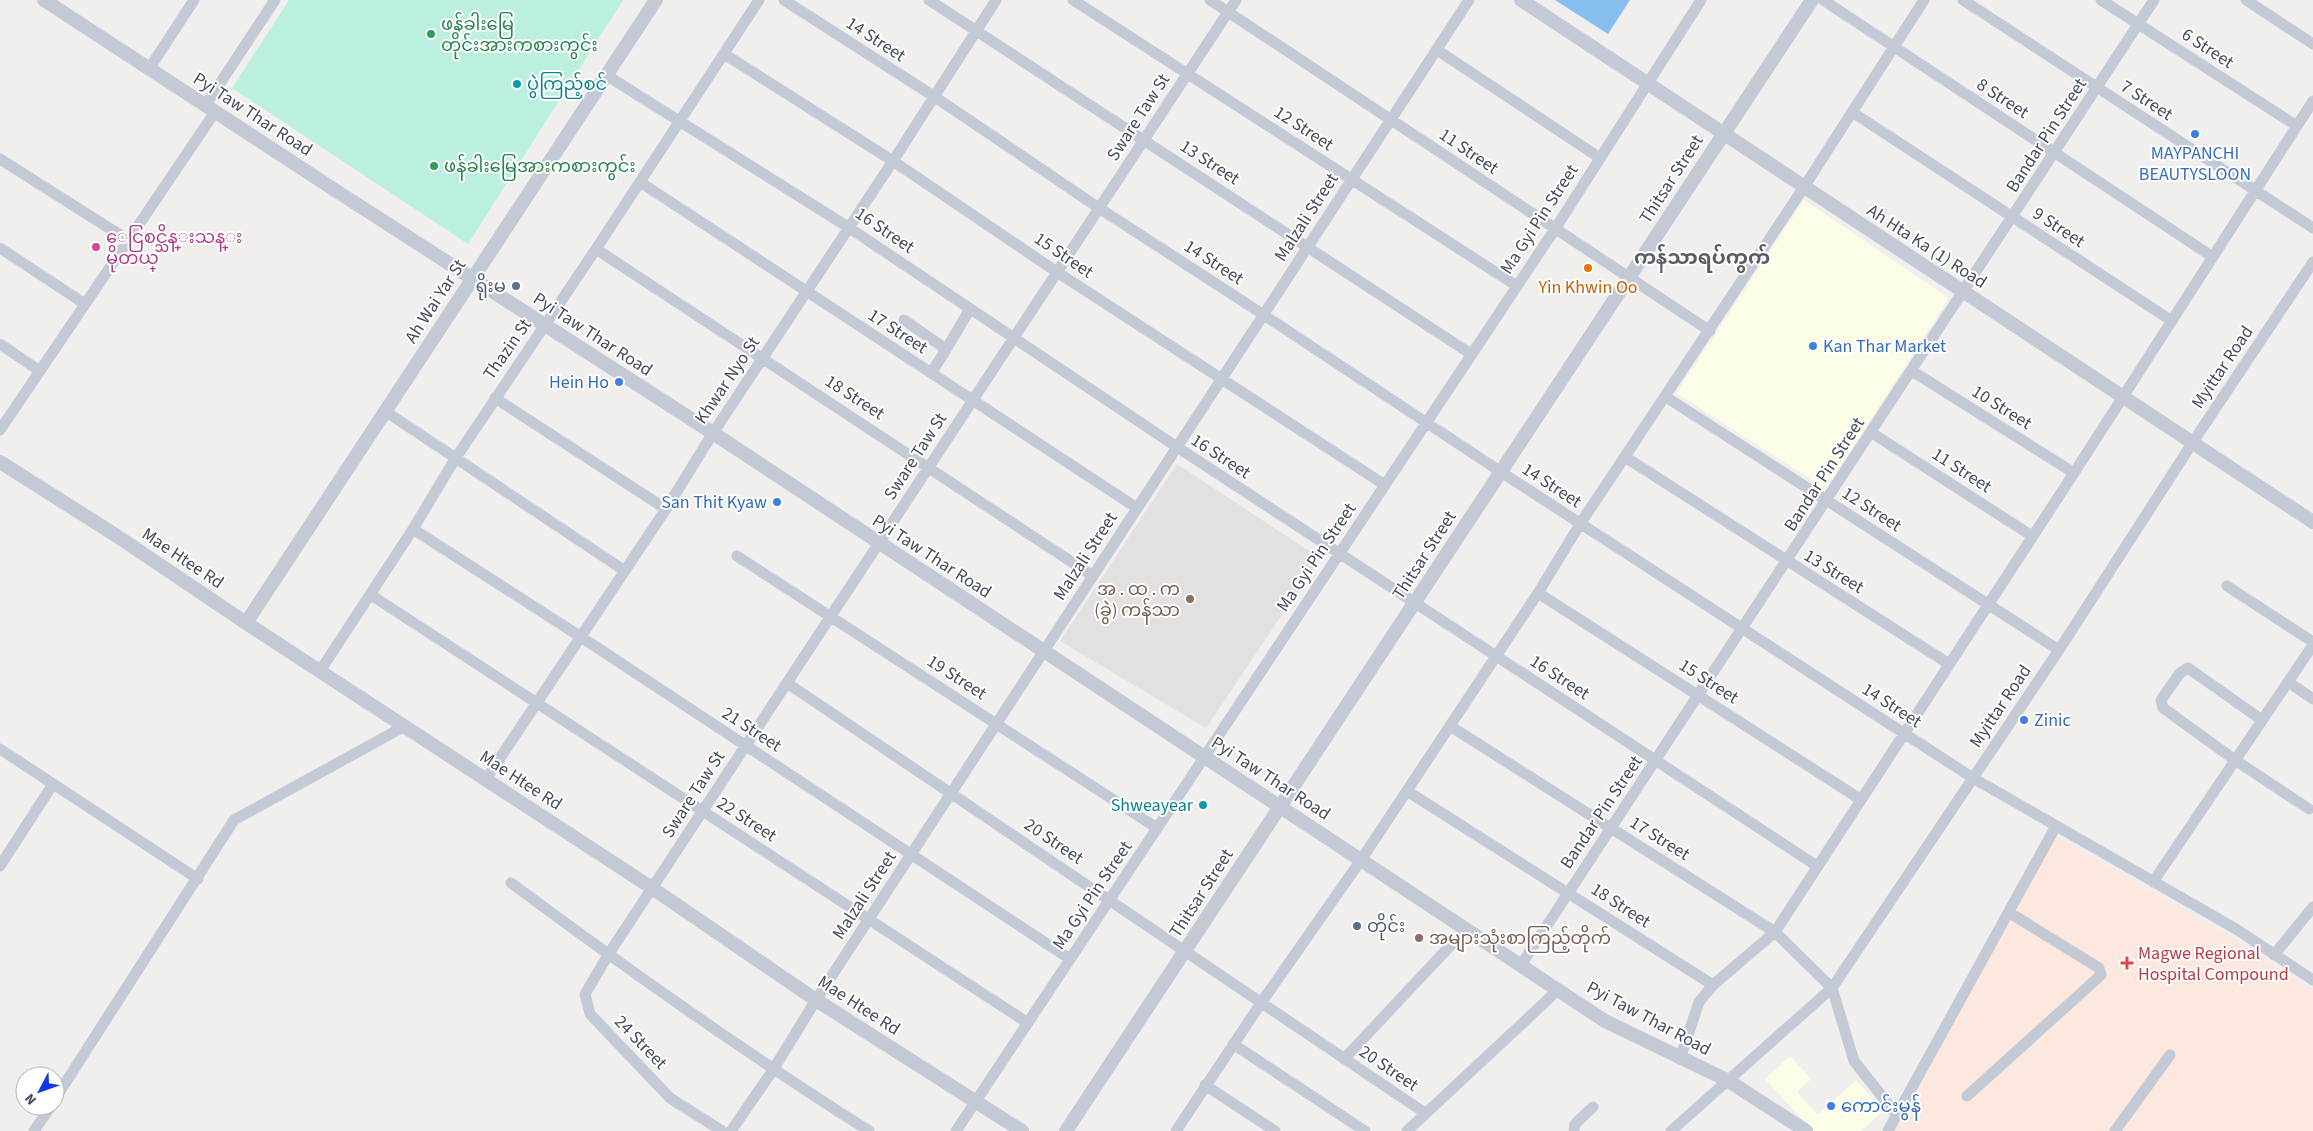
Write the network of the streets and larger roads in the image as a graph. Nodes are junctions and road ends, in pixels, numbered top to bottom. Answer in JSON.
{"nodes":[{"id":1,"x":44,"y":0,"type":"edge"},
{"id":2,"x":194,"y":0,"type":"edge"},
{"id":3,"x":275,"y":0,"type":"edge"},
{"id":4,"x":656,"y":0,"type":"edge"},
{"id":5,"x":759,"y":0,"type":"edge"},
{"id":6,"x":784,"y":0,"type":"edge"},
{"id":7,"x":929,"y":0,"type":"edge"},
{"id":8,"x":996,"y":0,"type":"edge"},
{"id":9,"x":1073,"y":0,"type":"edge"},
{"id":10,"x":1210,"y":0,"type":"edge"},
{"id":11,"x":1236,"y":0,"type":"edge"},
{"id":12,"x":1468,"y":0,"type":"edge"},
{"id":13,"x":1521,"y":0,"type":"edge"},
{"id":14,"x":1701,"y":0,"type":"edge"},
{"id":15,"x":1812,"y":0,"type":"edge"},
{"id":16,"x":1823,"y":0,"type":"edge"},
{"id":17,"x":1924,"y":0,"type":"edge"},
{"id":18,"x":1963,"y":0,"type":"edge"},
{"id":19,"x":2101,"y":0,"type":"edge"},
{"id":20,"x":2154,"y":0,"type":"edge"},
{"id":21,"x":2246,"y":0,"type":"edge"},
{"id":22,"x":1228,"y":12,"type":"junction"},
{"id":23,"x":2138,"y":24,"type":"junction"},
{"id":24,"x":976,"y":31,"type":"junction"},
{"id":25,"x":2313,"y":44,"type":"edge"},
{"id":26,"x":1894,"y":47,"type":"junction"},
{"id":27,"x":1436,"y":50,"type":"junction"},
{"id":28,"x":724,"y":54,"type":"junction"},
{"id":29,"x":149,"y":70,"type":"junction"},
{"id":30,"x":1187,"y":74,"type":"junction"},
{"id":31,"x":606,"y":75,"type":"junction"},
{"id":32,"x":1648,"y":84,"type":"junction"},
{"id":33,"x":2097,"y":88,"type":"junction"},
{"id":34,"x":935,"y":97,"type":"junction"},
{"id":35,"x":2313,"y":101,"type":"edge"},
{"id":36,"x":210,"y":109,"type":"junction"},
{"id":37,"x":1852,"y":112,"type":"junction"},
{"id":38,"x":1391,"y":120,"type":"junction"},
{"id":39,"x":680,"y":121,"type":"junction"},
{"id":40,"x":2297,"y":126,"type":"junction"},
{"id":41,"x":1724,"y":134,"type":"junction"},
{"id":42,"x":1144,"y":140,"type":"junction"},
{"id":43,"x":2055,"y":153,"type":"junction"},
{"id":44,"x":1600,"y":158,"type":"junction"},
{"id":45,"x":0,"y":159,"type":"edge"},
{"id":46,"x":893,"y":160,"type":"junction"},
{"id":47,"x":1352,"y":180,"type":"junction"},
{"id":48,"x":640,"y":182,"type":"junction"},
{"id":49,"x":1804,"y":187,"type":"junction"},
{"id":50,"x":2256,"y":191,"type":"junction"},
{"id":51,"x":1099,"y":208,"type":"junction"},
{"id":52,"x":2013,"y":217,"type":"junction"},
{"id":53,"x":848,"y":227,"type":"junction"},
{"id":54,"x":1555,"y":228,"type":"junction"},
{"id":55,"x":2313,"y":228,"type":"edge"},
{"id":56,"x":128,"y":240,"type":"junction"},
{"id":57,"x":1308,"y":247,"type":"junction"},
{"id":58,"x":0,"y":248,"type":"edge"},
{"id":59,"x":596,"y":249,"type":"junction"},
{"id":60,"x":2213,"y":257,"type":"junction"},
{"id":61,"x":2313,"y":262,"type":"edge"},
{"id":62,"x":1057,"y":272,"type":"junction"},
{"id":63,"x":1629,"y":278,"type":"junction"},
{"id":64,"x":472,"y":279,"type":"junction"},
{"id":65,"x":1517,"y":286,"type":"junction"},
{"id":66,"x":806,"y":292,"type":"junction"},
{"id":67,"x":1964,"y":292,"type":"junction"},
{"id":68,"x":85,"y":304,"type":"junction"},
{"id":69,"x":970,"y":308,"type":"junction"},
{"id":70,"x":1264,"y":314,"type":"junction"},
{"id":71,"x":904,"y":320,"type":"dead end"},
{"id":72,"x":2172,"y":322,"type":"junction"},
{"id":73,"x":545,"y":325,"type":"junction"},
{"id":74,"x":1710,"y":331,"type":"junction"},
{"id":75,"x":1014,"y":338,"type":"junction"},
{"id":76,"x":0,"y":344,"type":"edge"},
{"id":77,"x":944,"y":353,"type":"junction"},
{"id":78,"x":1471,"y":354,"type":"junction"},
{"id":79,"x":763,"y":359,"type":"junction"},
{"id":80,"x":40,"y":371,"type":"junction"},
{"id":81,"x":1912,"y":371,"type":"junction"},
{"id":82,"x":931,"y":373,"type":"junction"},
{"id":83,"x":1222,"y":379,"type":"junction"},
{"id":84,"x":1666,"y":397,"type":"junction"},
{"id":85,"x":2123,"y":397,"type":"junction"},
{"id":86,"x":495,"y":398,"type":"junction"},
{"id":87,"x":972,"y":401,"type":"junction"},
{"id":88,"x":385,"y":411,"type":"junction"},
{"id":89,"x":1426,"y":423,"type":"junction"},
{"id":90,"x":0,"y":430,"type":"edge"},
{"id":91,"x":713,"y":433,"type":"junction"},
{"id":92,"x":1872,"y":433,"type":"junction"},
{"id":93,"x":2193,"y":442,"type":"junction"},
{"id":94,"x":1177,"y":448,"type":"junction"},
{"id":95,"x":1625,"y":457,"type":"junction"},
{"id":96,"x":455,"y":459,"type":"junction"},
{"id":97,"x":0,"y":462,"type":"edge"},
{"id":98,"x":929,"y":466,"type":"junction"},
{"id":99,"x":1500,"y":472,"type":"junction"},
{"id":100,"x":2074,"y":473,"type":"junction"},
{"id":101,"x":1384,"y":485,"type":"junction"},
{"id":102,"x":1827,"y":501,"type":"junction"},
{"id":103,"x":1137,"y":508,"type":"junction"},
{"id":104,"x":666,"y":509,"type":"junction"},
{"id":105,"x":2313,"y":522,"type":"edge"},
{"id":106,"x":1580,"y":524,"type":"junction"},
{"id":107,"x":413,"y":529,"type":"junction"},
{"id":108,"x":2032,"y":536,"type":"junction"},
{"id":109,"x":879,"y":544,"type":"junction"},
{"id":110,"x":1339,"y":554,"type":"junction"},
{"id":111,"x":737,"y":556,"type":"dead end"},
{"id":112,"x":1787,"y":562,"type":"junction"},
{"id":113,"x":625,"y":571,"type":"junction"},
{"id":114,"x":1093,"y":576,"type":"junction"},
{"id":115,"x":2227,"y":586,"type":"dead end"},
{"id":116,"x":1538,"y":592,"type":"junction"},
{"id":117,"x":371,"y":595,"type":"junction"},
{"id":118,"x":1415,"y":603,"type":"junction"},
{"id":119,"x":1988,"y":604,"type":"junction"},
{"id":120,"x":831,"y":616,"type":"junction"},
{"id":121,"x":246,"y":622,"type":"junction"},
{"id":122,"x":1742,"y":630,"type":"junction"},
{"id":123,"x":581,"y":637,"type":"junction"},
{"id":124,"x":2313,"y":643,"type":"edge"},
{"id":125,"x":2059,"y":650,"type":"junction"},
{"id":126,"x":1044,"y":652,"type":"junction"},
{"id":127,"x":1496,"y":656,"type":"junction"},
{"id":128,"x":1949,"y":664,"type":"junction"},
{"id":129,"x":320,"y":671,"type":"junction"},
{"id":130,"x":2288,"y":682,"type":"junction"},
{"id":131,"x":787,"y":683,"type":"junction"},
{"id":132,"x":1699,"y":696,"type":"junction"},
{"id":133,"x":2313,"y":699,"type":"edge"},
{"id":134,"x":538,"y":702,"type":"junction"},
{"id":135,"x":2262,"y":720,"type":"junction"},
{"id":136,"x":997,"y":723,"type":"junction"},
{"id":137,"x":405,"y":726,"type":"junction"},
{"id":138,"x":1450,"y":726,"type":"junction"},
{"id":139,"x":1903,"y":734,"type":"junction"},
{"id":140,"x":746,"y":746,"type":"junction"},
{"id":141,"x":0,"y":749,"type":"edge"},
{"id":142,"x":1204,"y":757,"type":"junction"},
{"id":143,"x":1656,"y":760,"type":"junction"},
{"id":144,"x":2235,"y":760,"type":"junction"},
{"id":145,"x":1972,"y":778,"type":"junction"},
{"id":146,"x":486,"y":779,"type":"junction"},
{"id":147,"x":53,"y":784,"type":"junction"},
{"id":148,"x":1407,"y":791,"type":"junction"},
{"id":149,"x":951,"y":793,"type":"junction"},
{"id":150,"x":1860,"y":799,"type":"junction"},
{"id":151,"x":1280,"y":807,"type":"junction"},
{"id":152,"x":2309,"y":809,"type":"dead end"},
{"id":153,"x":703,"y":811,"type":"junction"},
{"id":154,"x":2056,"y":826,"type":"junction"},
{"id":155,"x":1158,"y":828,"type":"junction"},
{"id":156,"x":1611,"y":828,"type":"junction"},
{"id":157,"x":911,"y":855,"type":"junction"},
{"id":158,"x":1361,"y":860,"type":"junction"},
{"id":159,"x":0,"y":866,"type":"edge"},
{"id":160,"x":1817,"y":866,"type":"junction"},
{"id":161,"x":198,"y":879,"type":"junction"},
{"id":162,"x":2153,"y":882,"type":"junction"},
{"id":163,"x":511,"y":883,"type":"dead end"},
{"id":164,"x":652,"y":888,"type":"junction"},
{"id":165,"x":1569,"y":892,"type":"junction"},
{"id":166,"x":1109,"y":900,"type":"junction"},
{"id":167,"x":2313,"y":907,"type":"edge"},
{"id":168,"x":2010,"y":913,"type":"junction"},
{"id":169,"x":869,"y":920,"type":"junction"},
{"id":170,"x":1466,"y":929,"type":"junction"},
{"id":171,"x":1775,"y":932,"type":"junction"},
{"id":172,"x":1185,"y":951,"type":"junction"},
{"id":173,"x":608,"y":955,"type":"junction"},
{"id":174,"x":2274,"y":955,"type":"junction"},
{"id":175,"x":1070,"y":959,"type":"junction"},
{"id":176,"x":1521,"y":965,"type":"junction"},
{"id":177,"x":2313,"y":980,"type":"edge"},
{"id":178,"x":1713,"y":985,"type":"junction"},
{"id":179,"x":1832,"y":988,"type":"junction"},
{"id":180,"x":1558,"y":990,"type":"junction"},
{"id":181,"x":816,"y":1000,"type":"junction"},
{"id":182,"x":1261,"y":1003,"type":"junction"},
{"id":183,"x":1028,"y":1023,"type":"junction"},
{"id":184,"x":1233,"y":1044,"type":"junction"},
{"id":185,"x":2170,"y":1055,"type":"dead end"},
{"id":186,"x":1344,"y":1059,"type":"junction"},
{"id":187,"x":1680,"y":1059,"type":"junction"},
{"id":188,"x":772,"y":1070,"type":"junction"},
{"id":189,"x":1727,"y":1080,"type":"junction"},
{"id":190,"x":65,"y":1084,"type":"edge"},
{"id":191,"x":1206,"y":1085,"type":"junction"},
{"id":192,"x":1967,"y":1096,"type":"dead end"},
{"id":193,"x":976,"y":1102,"type":"junction"},
{"id":194,"x":1593,"y":1107,"type":"dead end"},
{"id":195,"x":1425,"y":1113,"type":"junction"},
{"id":196,"x":1897,"y":1115,"type":"junction"},
{"id":197,"x":44,"y":1116,"type":"edge"},
{"id":198,"x":1181,"y":1129,"type":"edge"},
{"id":199,"x":34,"y":1131,"type":"edge"},
{"id":200,"x":722,"y":1131,"type":"edge"},
{"id":201,"x":731,"y":1131,"type":"edge"},
{"id":202,"x":869,"y":1131,"type":"edge"},
{"id":203,"x":956,"y":1131,"type":"edge"},
{"id":204,"x":1022,"y":1131,"type":"edge"},
{"id":205,"x":1066,"y":1131,"type":"edge"},
{"id":206,"x":1274,"y":1131,"type":"edge"},
{"id":207,"x":1364,"y":1131,"type":"edge"},
{"id":208,"x":1407,"y":1131,"type":"edge"},
{"id":209,"x":1574,"y":1131,"type":"edge"},
{"id":210,"x":1671,"y":1131,"type":"edge"},
{"id":211,"x":1804,"y":1131,"type":"edge"},
{"id":212,"x":1888,"y":1131,"type":"edge"},
{"id":213,"x":2115,"y":1131,"type":"edge"}],
"edges":[{"from":1,"to":29,"type":"street","name":"Pyi Taw Thar Road"},
{"from":2,"to":29,"type":"street"},
{"from":3,"to":36,"type":"street"},
{"from":4,"to":31,"type":"street","name":"Ah Wai Yar St"},
{"from":5,"to":28,"type":"street","name":"Thazin St"},
{"from":6,"to":34,"type":"street","name":"14 Street"},
{"from":7,"to":24,"type":"street","name":"13 Street"},
{"from":8,"to":24,"type":"street","name":"Khwar Nyo St"},
{"from":9,"to":30,"type":"street","name":"12 Street"},
{"from":10,"to":22,"type":"street","name":"11 Street"},
{"from":11,"to":22,"type":"street","name":"Sware Taw St"},
{"from":12,"to":27,"type":"street","name":"Malzali Street"},
{"from":13,"to":32,"type":"street","name":"Ah Hta Ka (1) Road"},
{"from":14,"to":32,"type":"street","name":"Ma Gyi Pin Street"},
{"from":15,"to":41,"type":"street","name":"Thitsar Street"},
{"from":16,"to":26,"type":"street","name":"8 Street"},
{"from":17,"to":26,"type":"street"},
{"from":18,"to":33,"type":"street","name":"7 Street"},
{"from":19,"to":23,"type":"street","name":"6 Street"},
{"from":20,"to":23,"type":"street","name":"Bandar Pin Street"},
{"from":21,"to":25,"type":"street"},
{"from":22,"to":30,"type":"street","name":"Sware Taw St"},
{"from":22,"to":38,"type":"street","name":"11 Street"},
{"from":23,"to":33,"type":"street","name":"Bandar Pin Street"},
{"from":23,"to":40,"type":"street","name":"6 Street"},
{"from":24,"to":34,"type":"street","name":"Khwar Nyo St"},
{"from":24,"to":42,"type":"street","name":"13 Street"},
{"from":26,"to":37,"type":"street"},
{"from":26,"to":43,"type":"street","name":"8 Street"},
{"from":27,"to":38,"type":"street","name":"Malzali Street"},
{"from":27,"to":44,"type":"street"},
{"from":28,"to":39,"type":"street","name":"Thazin St"},
{"from":28,"to":46,"type":"street","name":"15 Street"},
{"from":29,"to":36,"type":"street","name":"Pyi Taw Thar Road"},
{"from":30,"to":42,"type":"street","name":"Sware Taw St"},
{"from":30,"to":47,"type":"street","name":"12 Street"},
{"from":31,"to":39,"type":"street","name":"16 Street"},
{"from":31,"to":64,"type":"street","name":"Ah Wai Yar St"},
{"from":32,"to":41,"type":"street","name":"Ah Hta Ka (1) Road"},
{"from":32,"to":44,"type":"street","name":"Ma Gyi Pin Street"},
{"from":33,"to":43,"type":"street","name":"Bandar Pin Street"},
{"from":33,"to":50,"type":"street","name":"7 Street"},
{"from":34,"to":46,"type":"street","name":"Khwar Nyo St"},
{"from":34,"to":51,"type":"street","name":"14 Street"},
{"from":35,"to":40,"type":"street"},
{"from":36,"to":56,"type":"street"},
{"from":36,"to":64,"type":"street","name":"Pyi Taw Thar Road"},
{"from":37,"to":49,"type":"street"},
{"from":37,"to":52,"type":"street","name":"9 Street"},
{"from":38,"to":47,"type":"street","name":"Malzali Street"},
{"from":38,"to":54,"type":"street","name":"11 Street"},
{"from":39,"to":48,"type":"street","name":"Thazin St"},
{"from":39,"to":53,"type":"street","name":"16 Street"},
{"from":40,"to":50,"type":"street"},
{"from":41,"to":49,"type":"street","name":"Ah Hta Ka (1) Road"},
{"from":41,"to":63,"type":"street","name":"Thitsar Street"},
{"from":42,"to":51,"type":"street","name":"Sware Taw St"},
{"from":42,"to":57,"type":"street","name":"13 Street"},
{"from":43,"to":52,"type":"street","name":"Bandar Pin Street"},
{"from":43,"to":60,"type":"street","name":"8 Street"},
{"from":44,"to":54,"type":"street","name":"Ma Gyi Pin Street"},
{"from":45,"to":56,"type":"street"},
{"from":46,"to":53,"type":"street","name":"Khwar Nyo St"},
{"from":46,"to":62,"type":"street","name":"15 Street"},
{"from":47,"to":57,"type":"street","name":"Malzali Street"},
{"from":47,"to":65,"type":"street","name":"12 Street"},
{"from":48,"to":59,"type":"street","name":"Thazin St"},
{"from":48,"to":66,"type":"street","name":"17 Street"},
{"from":49,"to":67,"type":"street","name":"Ah Hta Ka (1) Road"},
{"from":49,"to":74,"type":"street"},
{"from":50,"to":55,"type":"street","name":"7 Street"},
{"from":50,"to":60,"type":"street"},
{"from":51,"to":62,"type":"street","name":"Sware Taw St"},
{"from":51,"to":70,"type":"street","name":"14 Street"},
{"from":52,"to":67,"type":"street","name":"Bandar Pin Street"},
{"from":52,"to":72,"type":"street","name":"9 Street"},
{"from":53,"to":66,"type":"street","name":"Khwar Nyo St"},
{"from":53,"to":69,"type":"street","name":"16 Street"},
{"from":54,"to":63,"type":"street","name":"11 Street"},
{"from":54,"to":65,"type":"street","name":"Ma Gyi Pin Street"},
{"from":56,"to":68,"type":"street"},
{"from":57,"to":70,"type":"street","name":"Malzali Street"},
{"from":57,"to":78,"type":"street","name":"13 Street"},
{"from":58,"to":68,"type":"street"},
{"from":59,"to":73,"type":"street","name":"Thazin St"},
{"from":59,"to":79,"type":"street","name":"18 Street"},
{"from":60,"to":72,"type":"street"},
{"from":61,"to":93,"type":"street","name":"Myittar Road"},
{"from":62,"to":75,"type":"street","name":"Sware Taw St"},
{"from":62,"to":83,"type":"street","name":"15 Street"},
{"from":63,"to":74,"type":"street","name":"11 Street"},
{"from":63,"to":99,"type":"street","name":"Thitsar Street"},
{"from":64,"to":73,"type":"street","name":"Pyi Taw Thar Road"},
{"from":64,"to":88,"type":"street","name":"Ah Wai Yar St"},
{"from":65,"to":78,"type":"street","name":"Ma Gyi Pin Street"},
{"from":66,"to":79,"type":"street","name":"Khwar Nyo St"},
{"from":66,"to":82,"type":"street","name":"17 Street"},
{"from":67,"to":81,"type":"street","name":"Bandar Pin Street"},
{"from":67,"to":85,"type":"street","name":"Ah Hta Ka (1) Road"},
{"from":68,"to":80,"type":"street"},
{"from":69,"to":75,"type":"street","name":"16 Street"},
{"from":69,"to":77,"type":"street"},
{"from":70,"to":83,"type":"street","name":"Malzali Street"},
{"from":70,"to":89,"type":"street","name":"14 Street"},
{"from":71,"to":77,"type":"street"},
{"from":72,"to":85,"type":"street"},
{"from":73,"to":86,"type":"street","name":"Thazin St"},
{"from":73,"to":91,"type":"street","name":"Pyi Taw Thar Road"},
{"from":74,"to":84,"type":"street"},
{"from":75,"to":87,"type":"street","name":"Sware Taw St"},
{"from":75,"to":94,"type":"street","name":"16 Street"},
{"from":76,"to":80,"type":"street"},
{"from":77,"to":82,"type":"street"},
{"from":78,"to":89,"type":"street","name":"Ma Gyi Pin Street"},
{"from":79,"to":91,"type":"street","name":"Khwar Nyo St"},
{"from":79,"to":98,"type":"street","name":"18 Street"},
{"from":80,"to":90,"type":"street"},
{"from":81,"to":92,"type":"street","name":"Bandar Pin Street"},
{"from":81,"to":100,"type":"street","name":"10 Street"},
{"from":82,"to":87,"type":"street","name":"17 Street"},
{"from":83,"to":94,"type":"street","name":"Malzali Street"},
{"from":83,"to":101,"type":"street","name":"15 Street"},
{"from":84,"to":95,"type":"street"},
{"from":84,"to":102,"type":"street","name":"12 Street"},
{"from":85,"to":93,"type":"street","name":"Ah Hta Ka (1) Road"},
{"from":85,"to":100,"type":"street"},
{"from":86,"to":96,"type":"street","name":"Thazin St"},
{"from":86,"to":104,"type":"street"},
{"from":87,"to":98,"type":"street","name":"Sware Taw St"},
{"from":87,"to":103,"type":"street","name":"17 Street"},
{"from":88,"to":96,"type":"street"},
{"from":88,"to":121,"type":"street","name":"Ah Wai Yar St"},
{"from":89,"to":99,"type":"street","name":"14 Street"},
{"from":89,"to":101,"type":"street","name":"Ma Gyi Pin Street"},
{"from":91,"to":104,"type":"street","name":"Khwar Nyo St"},
{"from":91,"to":109,"type":"street","name":"Pyi Taw Thar Road"},
{"from":92,"to":102,"type":"street","name":"Bandar Pin Street"},
{"from":92,"to":108,"type":"street","name":"11 Street"},
{"from":93,"to":105,"type":"street","name":"Ah Hta Ka (1) Road"},
{"from":93,"to":125,"type":"street","name":"Myittar Road"},
{"from":94,"to":103,"type":"street","name":"Malzali Street"},
{"from":94,"to":110,"type":"street","name":"16 Street"},
{"from":95,"to":106,"type":"street"},
{"from":95,"to":112,"type":"street","name":"13 Street"},
{"from":96,"to":107,"type":"street","name":"Thazin St"},
{"from":96,"to":113,"type":"street"},
{"from":97,"to":121,"type":"street","name":"Mae Htee Rd"},
{"from":98,"to":109,"type":"street","name":"Sware Taw St"},
{"from":98,"to":114,"type":"street","name":"18 Street"},
{"from":99,"to":106,"type":"street","name":"14 Street"},
{"from":99,"to":118,"type":"street","name":"Thitsar Street"},
{"from":100,"to":108,"type":"street"},
{"from":101,"to":110,"type":"street","name":"Ma Gyi Pin Street"},
{"from":102,"to":112,"type":"street","name":"Bandar Pin Street"},
{"from":102,"to":119,"type":"street","name":"12 Street"},
{"from":103,"to":114,"type":"street","name":"Malzali Street"},
{"from":104,"to":113,"type":"street","name":"Khwar Nyo St"},
{"from":106,"to":116,"type":"street"},
{"from":106,"to":122,"type":"street","name":"14 Street"},
{"from":107,"to":117,"type":"street","name":"Thazin St"},
{"from":107,"to":123,"type":"street","name":"21 Street"},
{"from":108,"to":119,"type":"street"},
{"from":109,"to":120,"type":"street","name":"Sware Taw St"},
{"from":109,"to":126,"type":"street","name":"Pyi Taw Thar Road"},
{"from":110,"to":118,"type":"street","name":"16 Street"},
{"from":110,"to":142,"type":"street","name":"Ma Gyi Pin Street"},
{"from":111,"to":120,"type":"street","name":"19 Street"},
{"from":112,"to":122,"type":"street","name":"Bandar Pin Street"},
{"from":112,"to":128,"type":"street","name":"13 Street"},
{"from":113,"to":123,"type":"street","name":"Khwar Nyo St"},
{"from":114,"to":126,"type":"street","name":"Malzali Street"},
{"from":115,"to":124,"type":"street"},
{"from":116,"to":127,"type":"street"},
{"from":116,"to":132,"type":"street","name":"15 Street"},
{"from":117,"to":129,"type":"street","name":"Thazin St"},
{"from":117,"to":134,"type":"street","name":"22 Street"},
{"from":118,"to":127,"type":"street","name":"16 Street"},
{"from":118,"to":151,"type":"street","name":"Thitsar Street"},
{"from":119,"to":125,"type":"street","name":"12 Street"},
{"from":119,"to":128,"type":"street"},
{"from":120,"to":131,"type":"street","name":"Sware Taw St"},
{"from":120,"to":136,"type":"street","name":"19 Street"},
{"from":121,"to":129,"type":"street","name":"Mae Htee Rd"},
{"from":122,"to":132,"type":"street","name":"Bandar Pin Street"},
{"from":122,"to":139,"type":"street","name":"14 Street"},
{"from":123,"to":134,"type":"street","name":"Khwar Nyo St"},
{"from":123,"to":140,"type":"street","name":"21 Street"},
{"from":124,"to":130,"type":"street"},
{"from":125,"to":145,"type":"street","name":"Myittar Road"},
{"from":126,"to":136,"type":"street","name":"Malzali Street"},
{"from":126,"to":142,"type":"street","name":"Pyi Taw Thar Road"},
{"from":127,"to":138,"type":"street"},
{"from":127,"to":143,"type":"street","name":"16 Street"},
{"from":128,"to":139,"type":"street"},
{"from":129,"to":137,"type":"street","name":"Mae Htee Rd"},
{"from":130,"to":133,"type":"street"},
{"from":130,"to":135,"type":"street"},
{"from":131,"to":140,"type":"street","name":"Sware Taw St"},
{"from":131,"to":149,"type":"street","name":"20 Street"},
{"from":132,"to":143,"type":"street","name":"Bandar Pin Street"},
{"from":132,"to":150,"type":"street","name":"15 Street"},
{"from":134,"to":146,"type":"street","name":"Khwar Nyo St"},
{"from":134,"to":153,"type":"street","name":"22 Street"},
{"from":135,"to":144,"type":"street"},
{"from":135,"to":144,"type":"street"},
{"from":136,"to":149,"type":"street","name":"Malzali Street"},
{"from":136,"to":155,"type":"street","name":"19 Street"},
{"from":137,"to":146,"type":"street","name":"Mae Htee Rd"},
{"from":137,"to":161,"type":"street"},
{"from":138,"to":148,"type":"street"},
{"from":138,"to":156,"type":"street","name":"17 Street"},
{"from":139,"to":145,"type":"street","name":"14 Street"},
{"from":139,"to":150,"type":"street"},
{"from":140,"to":153,"type":"street","name":"Sware Taw St"},
{"from":140,"to":157,"type":"street","name":"21 Street"},
{"from":141,"to":147,"type":"street"},
{"from":142,"to":151,"type":"street","name":"Pyi Taw Thar Road"},
{"from":142,"to":155,"type":"street","name":"Ma Gyi Pin Street"},
{"from":143,"to":156,"type":"street","name":"Bandar Pin Street"},
{"from":143,"to":160,"type":"street","name":"16 Street"},
{"from":144,"to":152,"type":"street"},
{"from":144,"to":162,"type":"street"},
{"from":145,"to":154,"type":"street","name":"14 Street"},
{"from":145,"to":179,"type":"street","name":"Myittar Road"},
{"from":146,"to":164,"type":"street","name":"Mae Htee Rd"},
{"from":147,"to":159,"type":"street"},
{"from":147,"to":161,"type":"street"},
{"from":148,"to":158,"type":"street"},
{"from":148,"to":165,"type":"street","name":"18 Street"},
{"from":149,"to":157,"type":"street","name":"Malzali Street"},
{"from":149,"to":166,"type":"street","name":"20 Street"},
{"from":150,"to":160,"type":"street"},
{"from":151,"to":158,"type":"street","name":"Pyi Taw Thar Road"},
{"from":151,"to":172,"type":"street","name":"Thitsar Street"},
{"from":153,"to":164,"type":"street","name":"Sware Taw St"},
{"from":153,"to":169,"type":"street","name":"22 Street"},
{"from":154,"to":162,"type":"street","name":"14 Street"},
{"from":154,"to":168,"type":"street"},
{"from":155,"to":166,"type":"street","name":"Ma Gyi Pin Street"},
{"from":156,"to":165,"type":"street","name":"Bandar Pin Street"},
{"from":156,"to":171,"type":"street","name":"17 Street"},
{"from":157,"to":169,"type":"street","name":"Malzali Street"},
{"from":157,"to":175,"type":"street","name":"21 Street"},
{"from":158,"to":170,"type":"street","name":"Pyi Taw Thar Road"},
{"from":158,"to":182,"type":"street"},
{"from":160,"to":171,"type":"street"},
{"from":161,"to":190,"type":"street"},
{"from":162,"to":174,"type":"street","name":"14 Street"},
{"from":163,"to":173,"type":"street"},
{"from":164,"to":173,"type":"street","name":"Sware Taw St"},
{"from":164,"to":181,"type":"street","name":"Mae Htee Rd"},
{"from":165,"to":176,"type":"street","name":"Bandar Pin Street"},
{"from":165,"to":178,"type":"street","name":"18 Street"},
{"from":166,"to":172,"type":"street","name":"20 Street"},
{"from":166,"to":175,"type":"street","name":"Ma Gyi Pin Street"},
{"from":167,"to":174,"type":"street"},
{"from":168,"to":192,"type":"street"},
{"from":168,"to":196,"type":"street"},
{"from":169,"to":181,"type":"street","name":"Malzali Street"},
{"from":169,"to":183,"type":"street","name":"22 Street"},
{"from":170,"to":176,"type":"street","name":"Pyi Taw Thar Road"},
{"from":170,"to":186,"type":"street"},
{"from":171,"to":178,"type":"street"},
{"from":171,"to":179,"type":"street","name":"17 Street"},
{"from":172,"to":182,"type":"street","name":"20 Street"},
{"from":172,"to":205,"type":"street","name":"Thitsar Street"},
{"from":173,"to":188,"type":"street"},
{"from":173,"to":200,"type":"street","name":"24 Street"},
{"from":174,"to":177,"type":"street","name":"14 Street"},
{"from":175,"to":183,"type":"street","name":"Ma Gyi Pin Street"},
{"from":176,"to":180,"type":"street","name":"Pyi Taw Thar Road"},
{"from":178,"to":187,"type":"street"},
{"from":179,"to":189,"type":"street","name":"Myittar Road"},
{"from":179,"to":196,"type":"street"},
{"from":180,"to":187,"type":"street","name":"Pyi Taw Thar Road"},
{"from":180,"to":195,"type":"street"},
{"from":181,"to":188,"type":"street","name":"Malzali Street"},
{"from":181,"to":193,"type":"street","name":"Mae Htee Rd"},
{"from":182,"to":184,"type":"street"},
{"from":182,"to":186,"type":"street","name":"20 Street"},
{"from":183,"to":193,"type":"street","name":"Ma Gyi Pin Street"},
{"from":184,"to":191,"type":"street"},
{"from":184,"to":207,"type":"street"},
{"from":185,"to":213,"type":"street"},
{"from":186,"to":195,"type":"street","name":"20 Street"},
{"from":187,"to":189,"type":"street","name":"Pyi Taw Thar Road"},
{"from":188,"to":201,"type":"street","name":"Malzali Street"},
{"from":188,"to":202,"type":"street"},
{"from":189,"to":210,"type":"street","name":"Myittar Road"},
{"from":189,"to":211,"type":"street","name":"Pyi Taw Thar Road"},
{"from":191,"to":198,"type":"street"},
{"from":191,"to":206,"type":"street"},
{"from":193,"to":203,"type":"street","name":"Ma Gyi Pin Street"},
{"from":193,"to":204,"type":"street","name":"Mae Htee Rd"},
{"from":194,"to":209,"type":"street"},
{"from":195,"to":208,"type":"street"},
{"from":196,"to":212,"type":"street"},
{"from":197,"to":199,"type":"street"}]}
